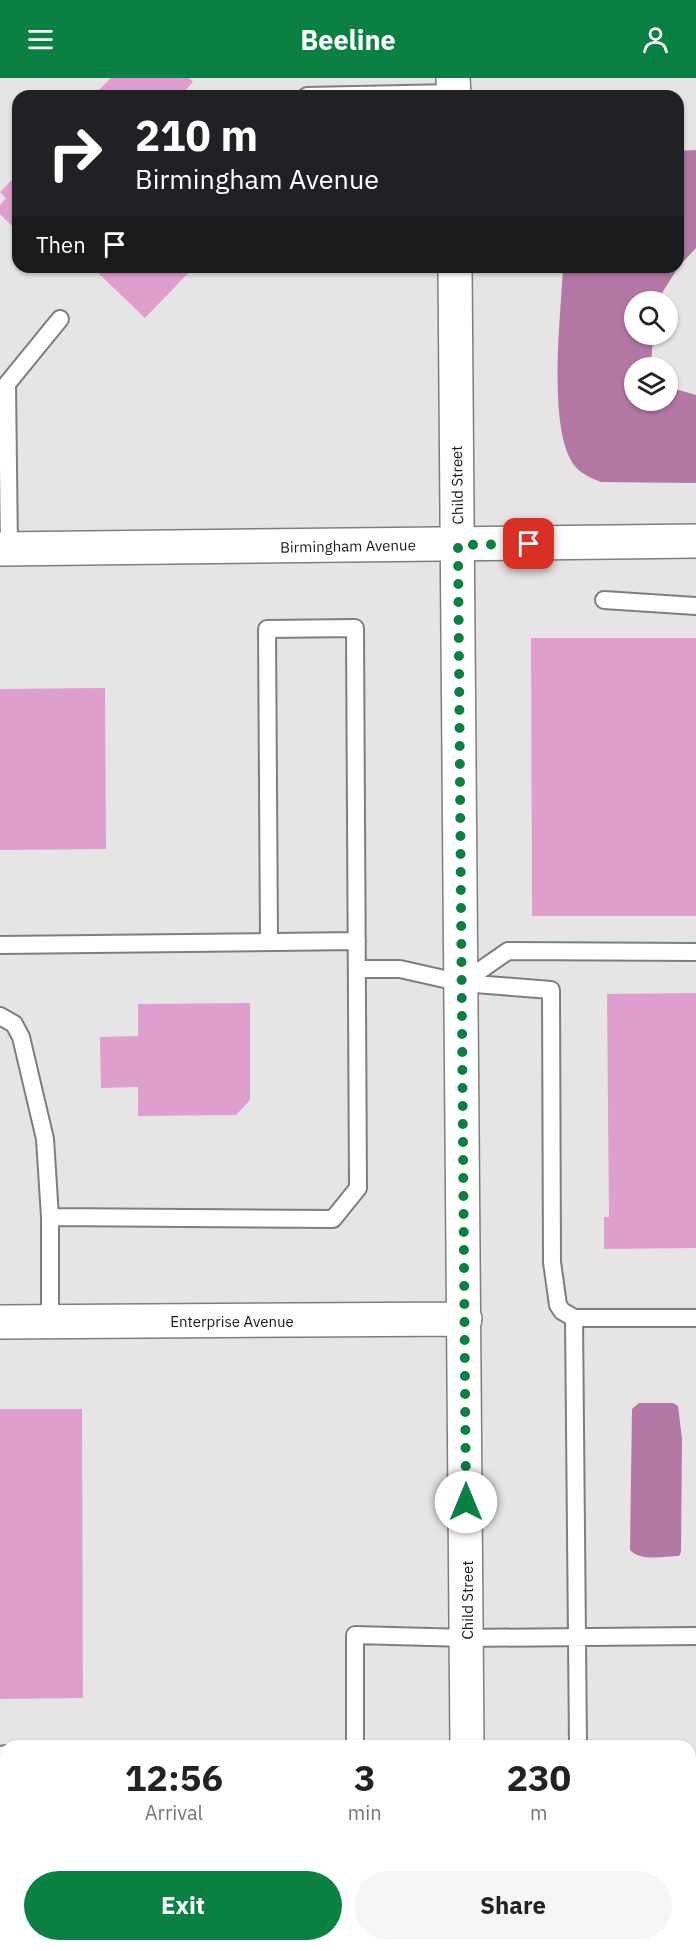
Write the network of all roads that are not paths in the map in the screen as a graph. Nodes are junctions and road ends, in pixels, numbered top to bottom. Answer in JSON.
{"nodes":[{"id":1,"x":453,"y":89,"type":"edge"},
{"id":2,"x":432,"y":90,"type":"edge"},
{"id":3,"x":455,"y":273,"type":"edge"},
{"id":4,"x":60,"y":319,"type":"dead end"},
{"id":5,"x":696,"y":541,"type":"edge"},
{"id":6,"x":458,"y":545,"type":"junction"},
{"id":7,"x":4,"y":549,"type":"edge"},
{"id":8,"x":604,"y":600,"type":"dead end"},
{"id":9,"x":696,"y":606,"type":"edge"},
{"id":10,"x":269,"y":941,"type":"junction"},
{"id":11,"x":357,"y":941,"type":"junction"},
{"id":12,"x":0,"y":945,"type":"edge"},
{"id":13,"x":696,"y":951,"type":"edge"},
{"id":14,"x":358,"y":969,"type":"junction"},
{"id":15,"x":462,"y":983,"type":"junction"},
{"id":16,"x":0,"y":1016,"type":"edge"},
{"id":17,"x":50,"y":1217,"type":"junction"},
{"id":18,"x":574,"y":1318,"type":"junction"},
{"id":19,"x":696,"y":1318,"type":"edge"},
{"id":20,"x":465,"y":1319,"type":"junction"},
{"id":21,"x":0,"y":1322,"type":"edge"},
{"id":22,"x":50,"y":1322,"type":"junction"},
{"id":23,"x":696,"y":1636,"type":"edge"},
{"id":24,"x":578,"y":1637,"type":"junction"},
{"id":25,"x":467,"y":1638,"type":"junction"},
{"id":26,"x":356,"y":1740,"type":"edge"},
{"id":27,"x":467,"y":1740,"type":"edge"},
{"id":28,"x":578,"y":1740,"type":"edge"}],
"edges":[{"from":1,"to":2,"type":"lane"},
{"from":3,"to":6,"type":"street","name":"Child Street"},
{"from":4,"to":7,"type":"lane"},
{"from":5,"to":6,"type":"street","name":"Birmingham Avenue"},
{"from":6,"to":7,"type":"street","name":"Birmingham Avenue"},
{"from":6,"to":15,"type":"street","name":"Child Street"},
{"from":8,"to":9,"type":"lane"},
{"from":10,"to":11,"type":"lane"},
{"from":10,"to":11,"type":"lane"},
{"from":10,"to":12,"type":"lane"},
{"from":11,"to":14,"type":"lane"},
{"from":13,"to":15,"type":"lane"},
{"from":14,"to":15,"type":"lane"},
{"from":14,"to":17,"type":"lane"},
{"from":15,"to":18,"type":"lane"},
{"from":15,"to":20,"type":"street","name":"Child Street"},
{"from":16,"to":17,"type":"lane"},
{"from":17,"to":22,"type":"lane"},
{"from":18,"to":19,"type":"lane"},
{"from":18,"to":24,"type":"lane"},
{"from":20,"to":22,"type":"street","name":"Enterprise Avenue"},
{"from":20,"to":25,"type":"street","name":"Child Street"},
{"from":21,"to":22,"type":"street","name":"Enterprise Avenue"},
{"from":23,"to":24,"type":"lane"},
{"from":24,"to":25,"type":"lane"},
{"from":24,"to":28,"type":"lane"},
{"from":25,"to":26,"type":"lane"},
{"from":25,"to":27,"type":"street","name":"Child Street"}]}
